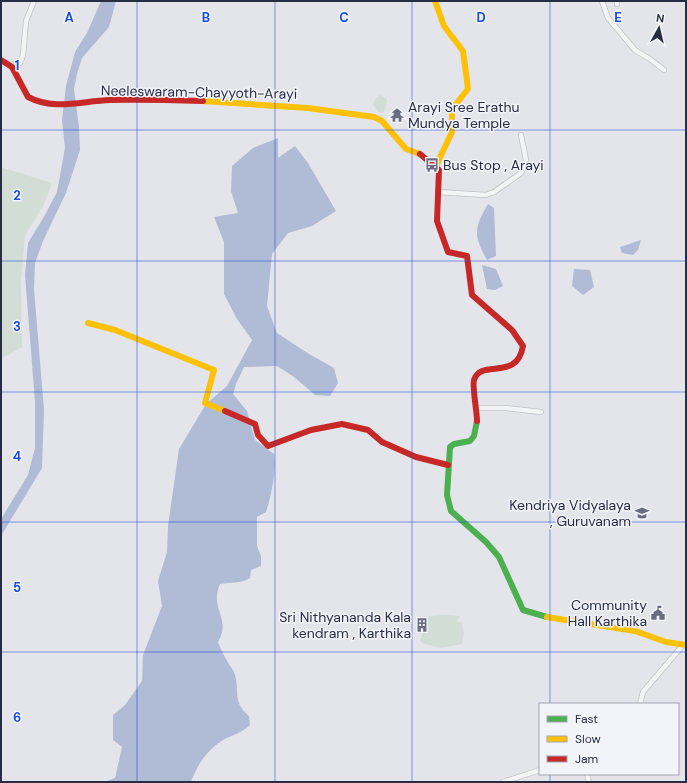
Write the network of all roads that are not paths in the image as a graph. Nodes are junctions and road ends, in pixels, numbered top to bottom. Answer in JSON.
{"nodes":[{"id":1,"x":34,"y":1,"type":"edge"},
{"id":2,"x":435,"y":1,"type":"edge"},
{"id":3,"x":602,"y":1,"type":"edge"},
{"id":4,"x":1,"y":60,"type":"edge"},
{"id":5,"x":12,"y":67,"type":"junction"},
{"id":6,"x":664,"y":70,"type":"dead end"},
{"id":7,"x":521,"y":135,"type":"dead end"},
{"id":8,"x":436,"y":166,"type":"junction"},
{"id":9,"x":438,"y":192,"type":"junction"},
{"id":10,"x":88,"y":323,"type":"dead end"},
{"id":11,"x":476,"y":408,"type":"junction"},
{"id":12,"x":541,"y":412,"type":"dead end"},
{"id":13,"x":448,"y":465,"type":"junction"},
{"id":14,"x":684,"y":645,"type":"edge"},
{"id":15,"x":640,"y":703,"type":"edge"},
{"id":16,"x":539,"y":770,"type":"edge"},
{"id":17,"x":503,"y":782,"type":"edge"}],
"edges":[{"from":1,"to":5,"type":"street"},
{"from":2,"to":8,"type":"main road"},
{"from":3,"to":6,"type":"street"},
{"from":4,"to":5,"type":"main road"},
{"from":5,"to":8,"type":"main road","name":"Neeleswaram-Chayyoth-Arayi"},
{"from":7,"to":9,"type":"street"},
{"from":8,"to":9,"type":"main road"},
{"from":9,"to":11,"type":"main road"},
{"from":10,"to":13,"type":"main road"},
{"from":11,"to":12,"type":"street"},
{"from":11,"to":13,"type":"main road"},
{"from":13,"to":14,"type":"main road"},
{"from":14,"to":15,"type":"street"},
{"from":16,"to":17,"type":"street"}]}
